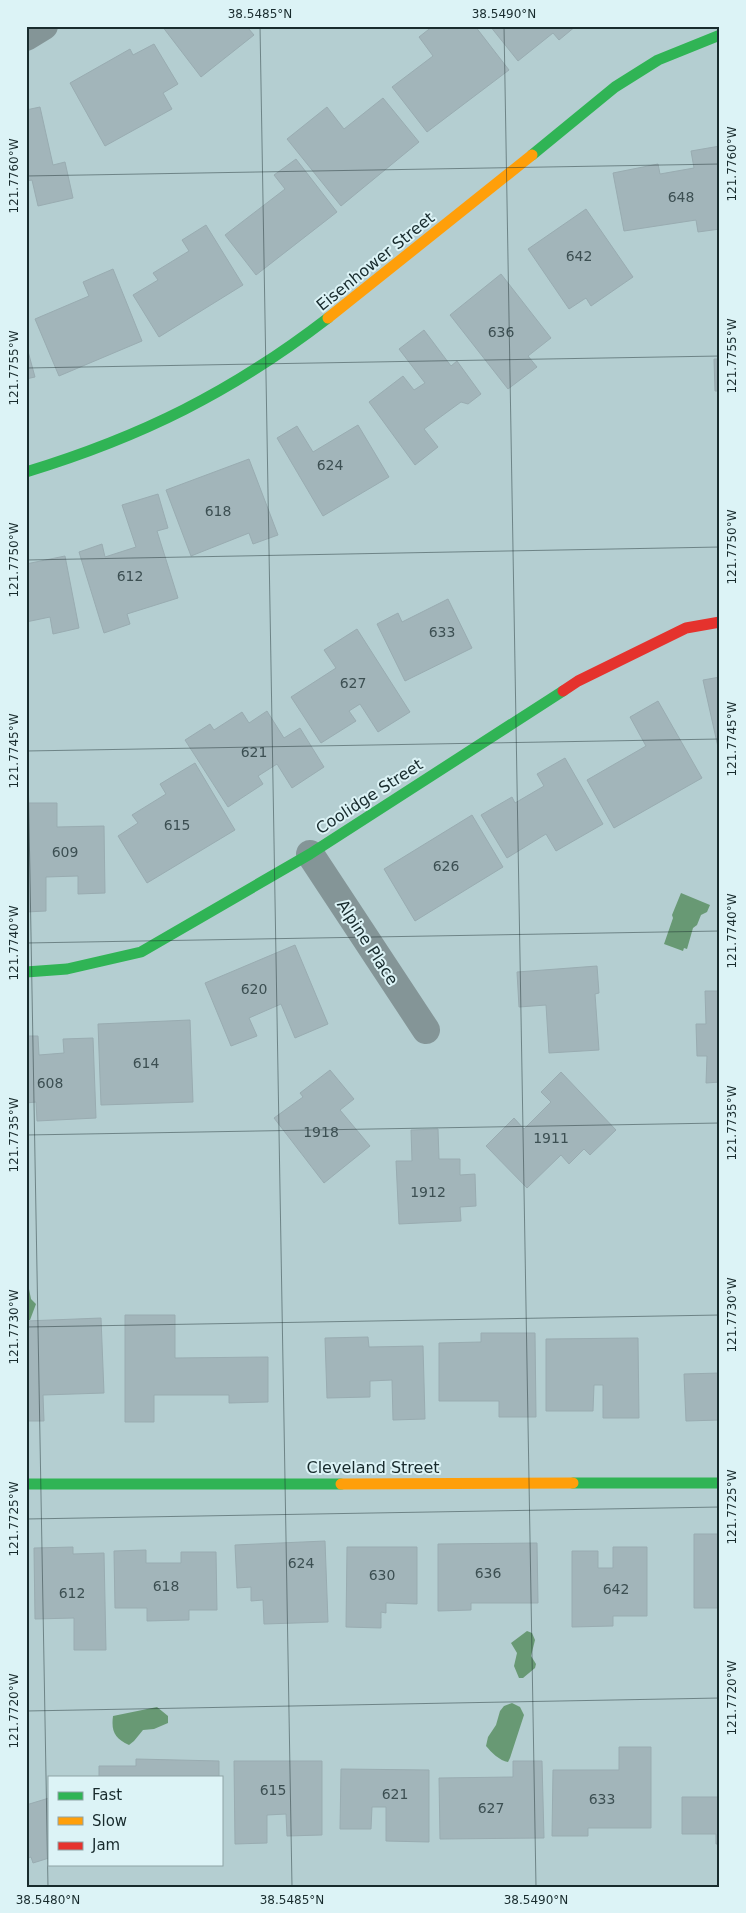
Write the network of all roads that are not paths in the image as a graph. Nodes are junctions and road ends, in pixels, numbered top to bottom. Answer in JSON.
{"nodes":[{"id":1,"x":44,"y":26,"type":"edge"},
{"id":2,"x":720,"y":35,"type":"edge"},
{"id":3,"x":26,"y":37,"type":"edge"},
{"id":4,"x":26,"y":472,"type":"edge"},
{"id":5,"x":720,"y":622,"type":"edge"},
{"id":6,"x":310,"y":854,"type":"junction"},
{"id":7,"x":26,"y":972,"type":"edge"},
{"id":8,"x":426,"y":1030,"type":"dead end"},
{"id":9,"x":720,"y":1483,"type":"edge"},
{"id":10,"x":26,"y":1484,"type":"edge"}],
"edges":[{"from":1,"to":3,"type":"street"},
{"from":2,"to":4,"type":"street","name":"Eisenhower Street"},
{"from":5,"to":6,"type":"street","name":"Coolidge Street"},
{"from":6,"to":7,"type":"street","name":"Coolidge Street"},
{"from":6,"to":8,"type":"street","name":"Alpine Place"},
{"from":9,"to":10,"type":"street","name":"Cleveland Street"}]}
